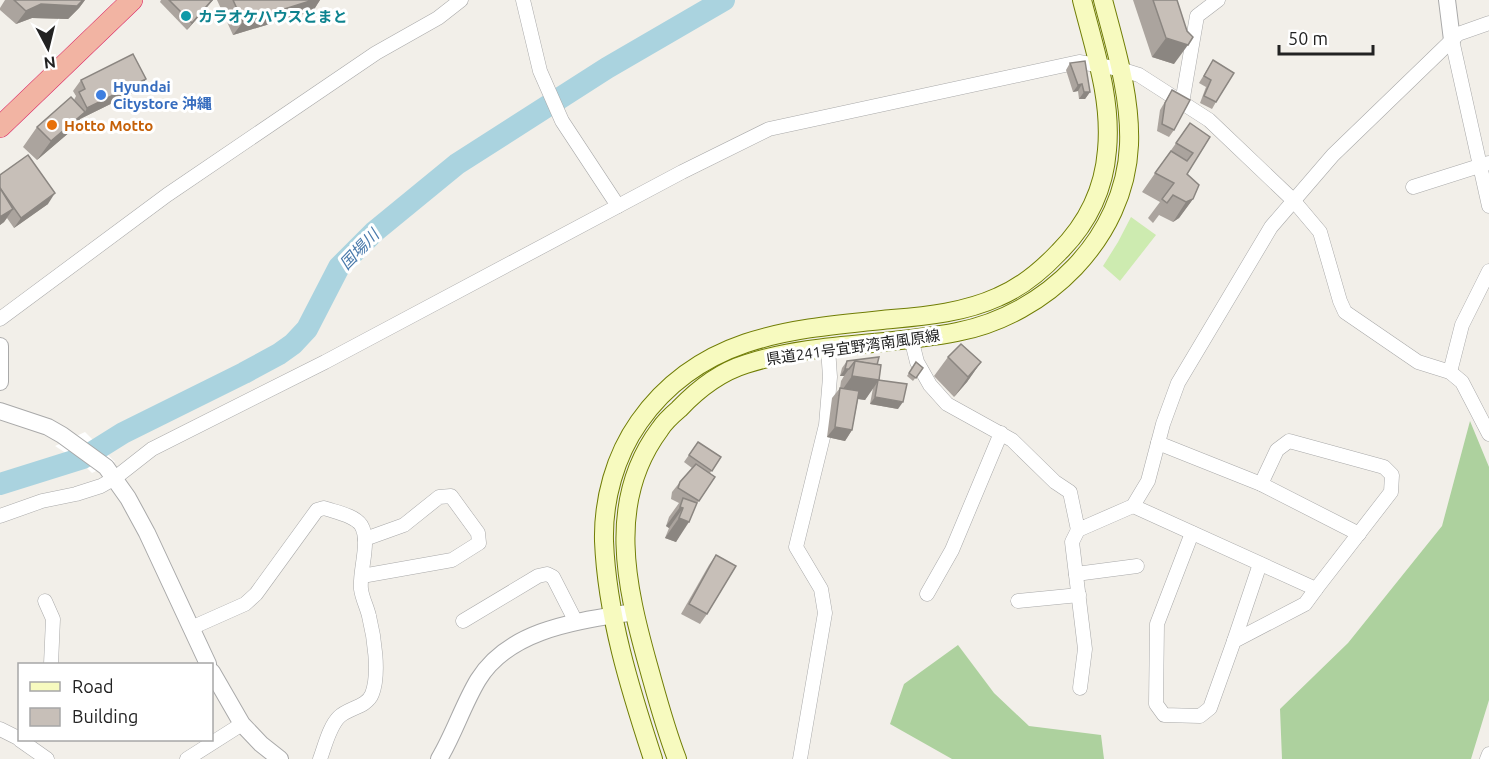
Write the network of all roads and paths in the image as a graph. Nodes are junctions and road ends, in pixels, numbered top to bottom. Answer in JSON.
{"nodes":[{"id":1,"x":132,"y":0,"type":"edge"},
{"id":2,"x":461,"y":0,"type":"edge"},
{"id":3,"x":523,"y":0,"type":"edge"},
{"id":4,"x":1082,"y":0,"type":"edge"},
{"id":5,"x":1102,"y":0,"type":"edge"},
{"id":6,"x":1218,"y":0,"type":"edge"},
{"id":7,"x":1447,"y":0,"type":"edge"},
{"id":8,"x":1489,"y":23,"type":"edge"},
{"id":9,"x":1452,"y":40,"type":"junction"},
{"id":10,"x":1099,"y":65,"type":"junction"},
{"id":11,"x":1120,"y":69,"type":"junction"},
{"id":12,"x":1182,"y":103,"type":"junction"},
{"id":13,"x":0,"y":127,"type":"edge"},
{"id":14,"x":1484,"y":164,"type":"edge"},
{"id":15,"x":1413,"y":187,"type":"dead end"},
{"id":16,"x":1293,"y":200,"type":"junction"},
{"id":17,"x":618,"y":206,"type":"junction"},
{"id":18,"x":1489,"y":206,"type":"edge"},
{"id":19,"x":1489,"y":271,"type":"edge"},
{"id":20,"x":0,"y":319,"type":"edge"},
{"id":21,"x":911,"y":338,"type":"junction"},
{"id":22,"x":0,"y":346,"type":"edge"},
{"id":23,"x":828,"y":348,"type":"junction"},
{"id":24,"x":1450,"y":372,"type":"junction"},
{"id":25,"x":0,"y":382,"type":"edge"},
{"id":26,"x":0,"y":411,"type":"edge"},
{"id":27,"x":1001,"y":433,"type":"junction"},
{"id":28,"x":1489,"y":434,"type":"edge"},
{"id":29,"x":1158,"y":443,"type":"junction"},
{"id":30,"x":110,"y":473,"type":"junction"},
{"id":31,"x":1261,"y":484,"type":"junction"},
{"id":32,"x":1133,"y":506,"type":"junction"},
{"id":33,"x":0,"y":516,"type":"edge"},
{"id":34,"x":1077,"y":530,"type":"junction"},
{"id":35,"x":1192,"y":533,"type":"junction"},
{"id":36,"x":1359,"y":534,"type":"junction"},
{"id":37,"x":365,"y":538,"type":"junction"},
{"id":38,"x":1260,"y":564,"type":"junction"},
{"id":39,"x":1137,"y":566,"type":"dead end"},
{"id":40,"x":1076,"y":574,"type":"junction"},
{"id":41,"x":362,"y":576,"type":"junction"},
{"id":42,"x":1316,"y":590,"type":"junction"},
{"id":43,"x":927,"y":594,"type":"dead end"},
{"id":44,"x":1079,"y":595,"type":"junction"},
{"id":45,"x":45,"y":601,"type":"dead end"},
{"id":46,"x":1018,"y":601,"type":"dead end"},
{"id":47,"x":634,"y":612,"type":"junction"},
{"id":48,"x":614,"y":615,"type":"junction"},
{"id":49,"x":463,"y":621,"type":"dead end"},
{"id":50,"x":576,"y":622,"type":"junction"},
{"id":51,"x":191,"y":628,"type":"junction"},
{"id":52,"x":1234,"y":641,"type":"junction"},
{"id":53,"x":51,"y":663,"type":"edge"},
{"id":54,"x":208,"y":663,"type":"edge"},
{"id":55,"x":213,"y":674,"type":"edge"},
{"id":56,"x":1080,"y":688,"type":"dead end"},
{"id":57,"x":242,"y":724,"type":"junction"},
{"id":58,"x":0,"y":729,"type":"edge"},
{"id":59,"x":18,"y":738,"type":"edge"},
{"id":60,"x":23,"y":741,"type":"edge"},
{"id":61,"x":1489,"y":754,"type":"edge"},
{"id":62,"x":47,"y":759,"type":"edge"},
{"id":63,"x":187,"y":759,"type":"edge"},
{"id":64,"x":280,"y":759,"type":"edge"},
{"id":65,"x":320,"y":759,"type":"edge"},
{"id":66,"x":440,"y":759,"type":"edge"},
{"id":67,"x":653,"y":759,"type":"edge"},
{"id":68,"x":677,"y":759,"type":"edge"},
{"id":69,"x":800,"y":759,"type":"edge"},
{"id":70,"x":1486,"y":759,"type":"edge"}],
"edges":[{"from":1,"to":13,"type":"highway"},
{"from":2,"to":20,"type":"street"},
{"from":3,"to":17,"type":"street"},
{"from":4,"to":10,"type":"main road","name":"県道241号宜野湾南風原線"},
{"from":5,"to":11,"type":"main road","name":"県道241号宜野湾南風原線"},
{"from":6,"to":12,"type":"street"},
{"from":7,"to":9,"type":"street"},
{"from":8,"to":9,"type":"street"},
{"from":9,"to":14,"type":"street"},
{"from":9,"to":16,"type":"street"},
{"from":10,"to":11,"type":"street"},
{"from":10,"to":17,"type":"street"},
{"from":10,"to":48,"type":"main road","name":"県道241号宜野湾南風原線"},
{"from":11,"to":12,"type":"street"},
{"from":11,"to":21,"type":"main road","name":"県道241号宜野湾南風原線"},
{"from":12,"to":16,"type":"street"},
{"from":14,"to":15,"type":"street"},
{"from":14,"to":18,"type":"street"},
{"from":16,"to":24,"type":"street"},
{"from":16,"to":29,"type":"street"},
{"from":17,"to":30,"type":"street"},
{"from":19,"to":24,"type":"street"},
{"from":21,"to":23,"type":"main road","name":"県道241号宜野湾南風原線"},
{"from":21,"to":27,"type":"street"},
{"from":22,"to":25,"type":"street"},
{"from":23,"to":47,"type":"main road","name":"県道241号宜野湾南風原線"},
{"from":23,"to":69,"type":"street"},
{"from":24,"to":28,"type":"street"},
{"from":26,"to":30,"type":"street"},
{"from":27,"to":34,"type":"street"},
{"from":27,"to":43,"type":"street"},
{"from":29,"to":31,"type":"street"},
{"from":29,"to":32,"type":"street"},
{"from":30,"to":33,"type":"street"},
{"from":30,"to":51,"type":"street"},
{"from":31,"to":36,"type":"street"},
{"from":31,"to":36,"type":"street"},
{"from":32,"to":34,"type":"street"},
{"from":32,"to":35,"type":"street"},
{"from":34,"to":40,"type":"street"},
{"from":35,"to":38,"type":"street"},
{"from":35,"to":52,"type":"street"},
{"from":36,"to":42,"type":"street"},
{"from":37,"to":41,"type":"street"},
{"from":37,"to":41,"type":"street"},
{"from":37,"to":51,"type":"street"},
{"from":38,"to":42,"type":"street"},
{"from":38,"to":52,"type":"street"},
{"from":39,"to":40,"type":"street"},
{"from":40,"to":44,"type":"street"},
{"from":41,"to":65,"type":"street"},
{"from":42,"to":52,"type":"street"},
{"from":44,"to":46,"type":"street"},
{"from":44,"to":56,"type":"street"},
{"from":45,"to":53,"type":"street"},
{"from":47,"to":48,"type":"street"},
{"from":47,"to":68,"type":"main road","name":"県道241号宜野湾南風原線"},
{"from":48,"to":50,"type":"street"},
{"from":48,"to":67,"type":"main road","name":"県道241号宜野湾南風原線"},
{"from":49,"to":50,"type":"street"},
{"from":50,"to":66,"type":"street"},
{"from":51,"to":54,"type":"street"},
{"from":55,"to":57,"type":"street"},
{"from":57,"to":63,"type":"street"},
{"from":57,"to":64,"type":"street"},
{"from":58,"to":59,"type":"street"},
{"from":60,"to":62,"type":"street"},
{"from":61,"to":70,"type":"street"}]}
